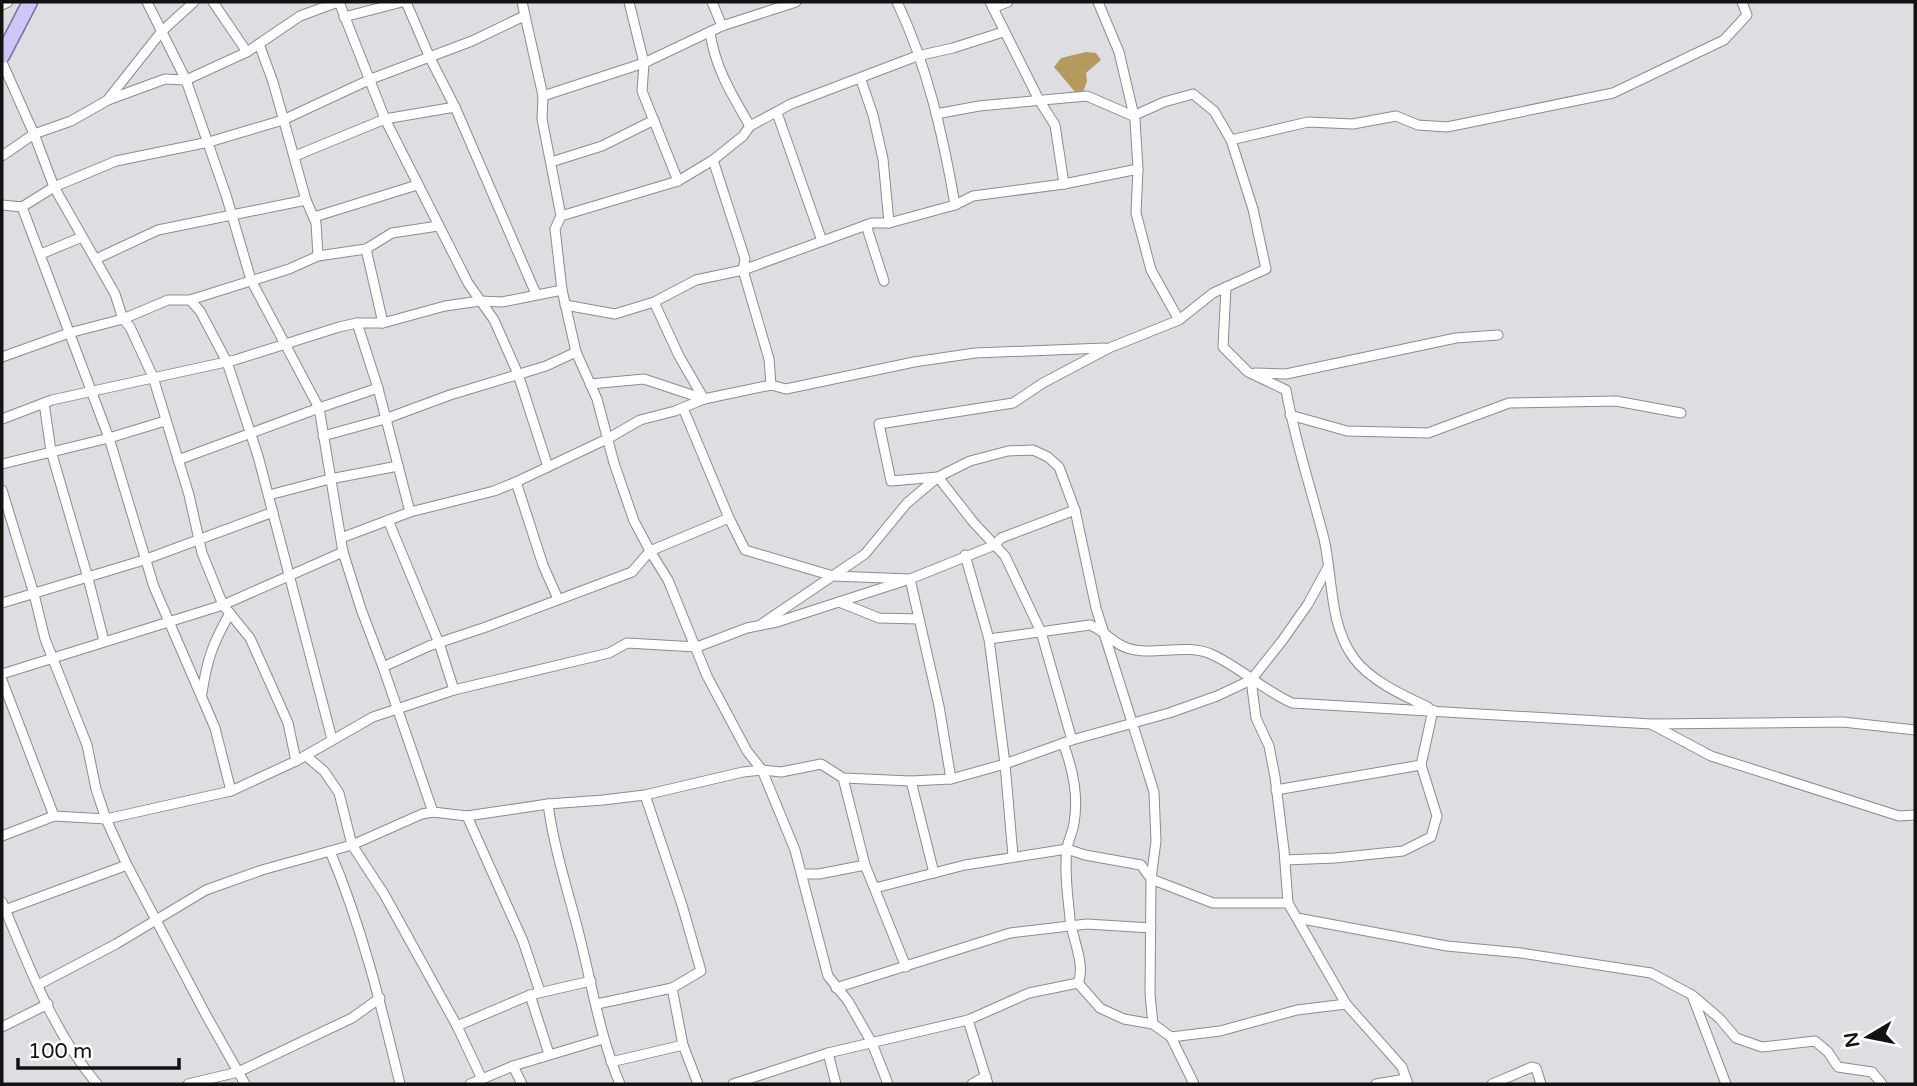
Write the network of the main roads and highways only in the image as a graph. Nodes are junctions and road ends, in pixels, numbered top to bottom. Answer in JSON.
{"nodes":[{"id":1,"x":30,"y":2,"type":"edge"},
{"id":2,"x":2,"y":56,"type":"edge"}],
"edges":[{"from":1,"to":2,"type":"main road"}]}
